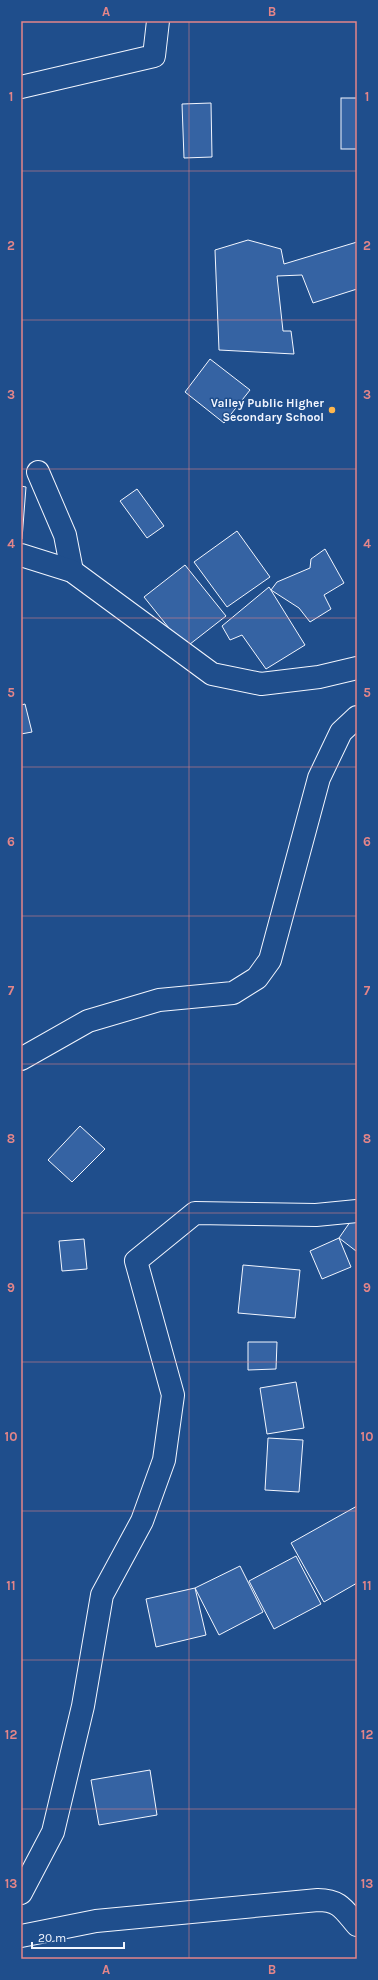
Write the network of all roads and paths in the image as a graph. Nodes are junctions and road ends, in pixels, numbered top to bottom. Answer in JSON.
{"nodes":[{"id":1,"x":158,"y":21,"type":"edge"},
{"id":2,"x":21,"y":87,"type":"edge"},
{"id":3,"x":38,"y":472,"type":"dead end"},
{"id":4,"x":21,"y":555,"type":"edge"},
{"id":5,"x":72,"y":571,"type":"junction"},
{"id":6,"x":357,"y":668,"type":"edge"},
{"id":7,"x":357,"y":717,"type":"edge"},
{"id":8,"x":21,"y":1059,"type":"edge"},
{"id":9,"x":357,"y":1211,"type":"edge"},
{"id":10,"x":21,"y":1893,"type":"edge"},
{"id":11,"x":357,"y":1925,"type":"edge"},
{"id":12,"x":21,"y":1936,"type":"edge"}],
"edges":[{"from":1,"to":2,"type":"street"},
{"from":3,"to":5,"type":"street"},
{"from":4,"to":5,"type":"street"},
{"from":5,"to":6,"type":"street"},
{"from":7,"to":8,"type":"street"},
{"from":9,"to":10,"type":"street"},
{"from":11,"to":12,"type":"street"}]}
